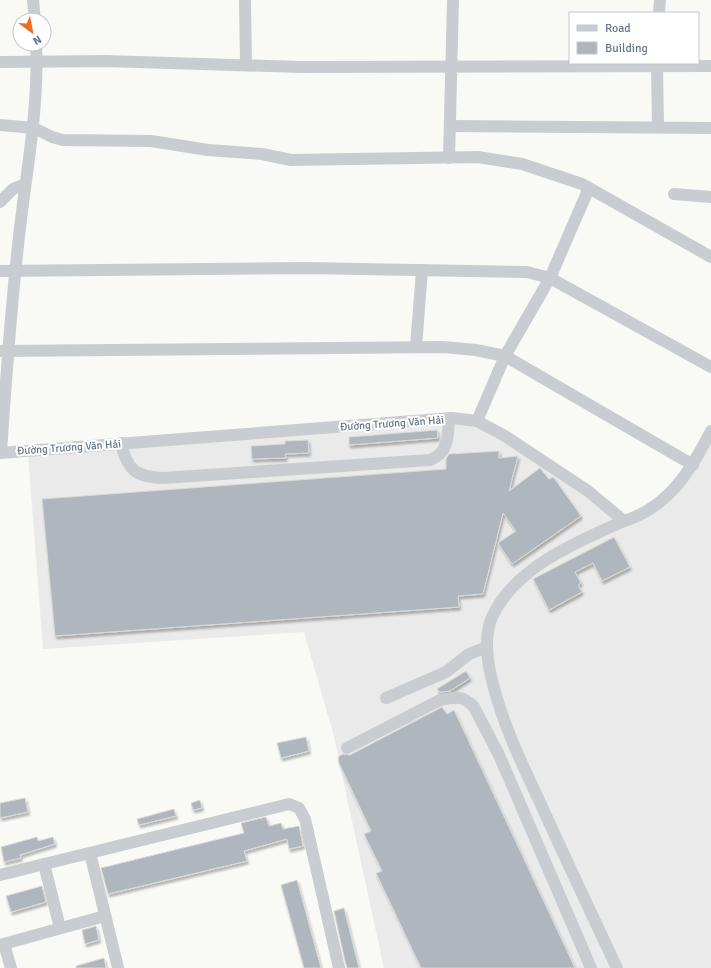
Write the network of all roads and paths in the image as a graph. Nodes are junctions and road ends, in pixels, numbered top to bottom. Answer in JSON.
{"nodes":[{"id":1,"x":34,"y":0,"type":"edge"},
{"id":2,"x":245,"y":0,"type":"edge"},
{"id":3,"x":453,"y":0,"type":"edge"},
{"id":4,"x":660,"y":0,"type":"edge"},
{"id":5,"x":34,"y":12,"type":"edge"},
{"id":6,"x":659,"y":12,"type":"edge"},
{"id":7,"x":36,"y":52,"type":"edge"},
{"id":8,"x":37,"y":61,"type":"junction"},
{"id":9,"x":0,"y":62,"type":"edge"},
{"id":10,"x":246,"y":65,"type":"junction"},
{"id":11,"x":657,"y":65,"type":"edge"},
{"id":12,"x":451,"y":66,"type":"junction"},
{"id":13,"x":711,"y":66,"type":"edge"},
{"id":14,"x":0,"y":125,"type":"edge"},
{"id":15,"x":450,"y":126,"type":"junction"},
{"id":16,"x":658,"y":127,"type":"junction"},
{"id":17,"x":34,"y":128,"type":"junction"},
{"id":18,"x":711,"y":128,"type":"edge"},
{"id":19,"x":449,"y":158,"type":"junction"},
{"id":20,"x":25,"y":184,"type":"junction"},
{"id":21,"x":0,"y":188,"type":"edge"},
{"id":22,"x":589,"y":188,"type":"junction"},
{"id":23,"x":13,"y":189,"type":"junction"},
{"id":24,"x":674,"y":194,"type":"dead end"},
{"id":25,"x":711,"y":197,"type":"edge"},
{"id":26,"x":0,"y":202,"type":"edge"},
{"id":27,"x":711,"y":257,"type":"edge"},
{"id":28,"x":422,"y":270,"type":"junction"},
{"id":29,"x":0,"y":271,"type":"edge"},
{"id":30,"x":15,"y":271,"type":"junction"},
{"id":31,"x":550,"y":278,"type":"junction"},
{"id":32,"x":416,"y":347,"type":"junction"},
{"id":33,"x":4,"y":351,"type":"edge"},
{"id":34,"x":505,"y":356,"type":"junction"},
{"id":35,"x":711,"y":367,"type":"edge"},
{"id":36,"x":449,"y":418,"type":"junction"},
{"id":37,"x":477,"y":421,"type":"junction"},
{"id":38,"x":711,"y":432,"type":"edge"},
{"id":39,"x":121,"y":443,"type":"junction"},
{"id":40,"x":1,"y":453,"type":"edge"},
{"id":41,"x":693,"y":465,"type":"junction"},
{"id":42,"x":624,"y":521,"type":"junction"},
{"id":43,"x":487,"y":647,"type":"junction"},
{"id":44,"x":386,"y":698,"type":"dead end"},
{"id":45,"x":347,"y":748,"type":"dead end"},
{"id":46,"x":90,"y":853,"type":"junction"},
{"id":47,"x":44,"y":864,"type":"junction"},
{"id":48,"x":0,"y":875,"type":"edge"},
{"id":49,"x":105,"y":916,"type":"junction"},
{"id":50,"x":60,"y":928,"type":"junction"},
{"id":51,"x":2,"y":944,"type":"edge"},
{"id":52,"x":11,"y":968,"type":"edge"},
{"id":53,"x":118,"y":968,"type":"edge"},
{"id":54,"x":339,"y":968,"type":"edge"},
{"id":55,"x":591,"y":968,"type":"edge"},
{"id":56,"x":617,"y":968,"type":"edge"}],
"edges":[{"from":1,"to":5,"type":"street"},
{"from":2,"to":10,"type":"street"},
{"from":3,"to":12,"type":"street"},
{"from":4,"to":6,"type":"street"},
{"from":7,"to":8,"type":"street"},
{"from":8,"to":9,"type":"street"},
{"from":8,"to":10,"type":"street"},
{"from":8,"to":17,"type":"street"},
{"from":10,"to":12,"type":"street"},
{"from":11,"to":12,"type":"street"},
{"from":11,"to":13,"type":"street"},
{"from":11,"to":16,"type":"street"},
{"from":12,"to":15,"type":"street"},
{"from":14,"to":17,"type":"street"},
{"from":15,"to":16,"type":"street"},
{"from":15,"to":19,"type":"street"},
{"from":16,"to":18,"type":"street"},
{"from":17,"to":19,"type":"street"},
{"from":17,"to":20,"type":"street"},
{"from":19,"to":22,"type":"street"},
{"from":20,"to":23,"type":"street"},
{"from":20,"to":30,"type":"street"},
{"from":21,"to":23,"type":"street"},
{"from":22,"to":27,"type":"street"},
{"from":22,"to":31,"type":"street"},
{"from":23,"to":26,"type":"street"},
{"from":24,"to":25,"type":"street"},
{"from":28,"to":30,"type":"street"},
{"from":28,"to":31,"type":"street"},
{"from":28,"to":32,"type":"street"},
{"from":29,"to":30,"type":"street"},
{"from":30,"to":33,"type":"street"},
{"from":31,"to":34,"type":"street"},
{"from":31,"to":35,"type":"street"},
{"from":32,"to":33,"type":"street"},
{"from":32,"to":34,"type":"street"},
{"from":33,"to":40,"type":"street"},
{"from":34,"to":37,"type":"street"},
{"from":34,"to":41,"type":"street"},
{"from":36,"to":37,"type":"street","name":"Đường Trương Văn Hải"},
{"from":36,"to":39,"type":"street","name":"Đường Trương Văn Hải"},
{"from":36,"to":39,"type":"street"},
{"from":37,"to":42,"type":"street","name":"Đường Trương Văn Hải"},
{"from":38,"to":41,"type":"street"},
{"from":39,"to":40,"type":"street","name":"Đường Trương Văn Hải"},
{"from":41,"to":42,"type":"street"},
{"from":42,"to":43,"type":"street"},
{"from":43,"to":44,"type":"street"},
{"from":43,"to":56,"type":"street"},
{"from":45,"to":55,"type":"street"},
{"from":46,"to":47,"type":"street"},
{"from":46,"to":49,"type":"street"},
{"from":46,"to":54,"type":"street"},
{"from":47,"to":48,"type":"street"},
{"from":47,"to":50,"type":"street"},
{"from":49,"to":50,"type":"street"},
{"from":49,"to":53,"type":"street"},
{"from":50,"to":51,"type":"street"},
{"from":51,"to":52,"type":"street"}]}
